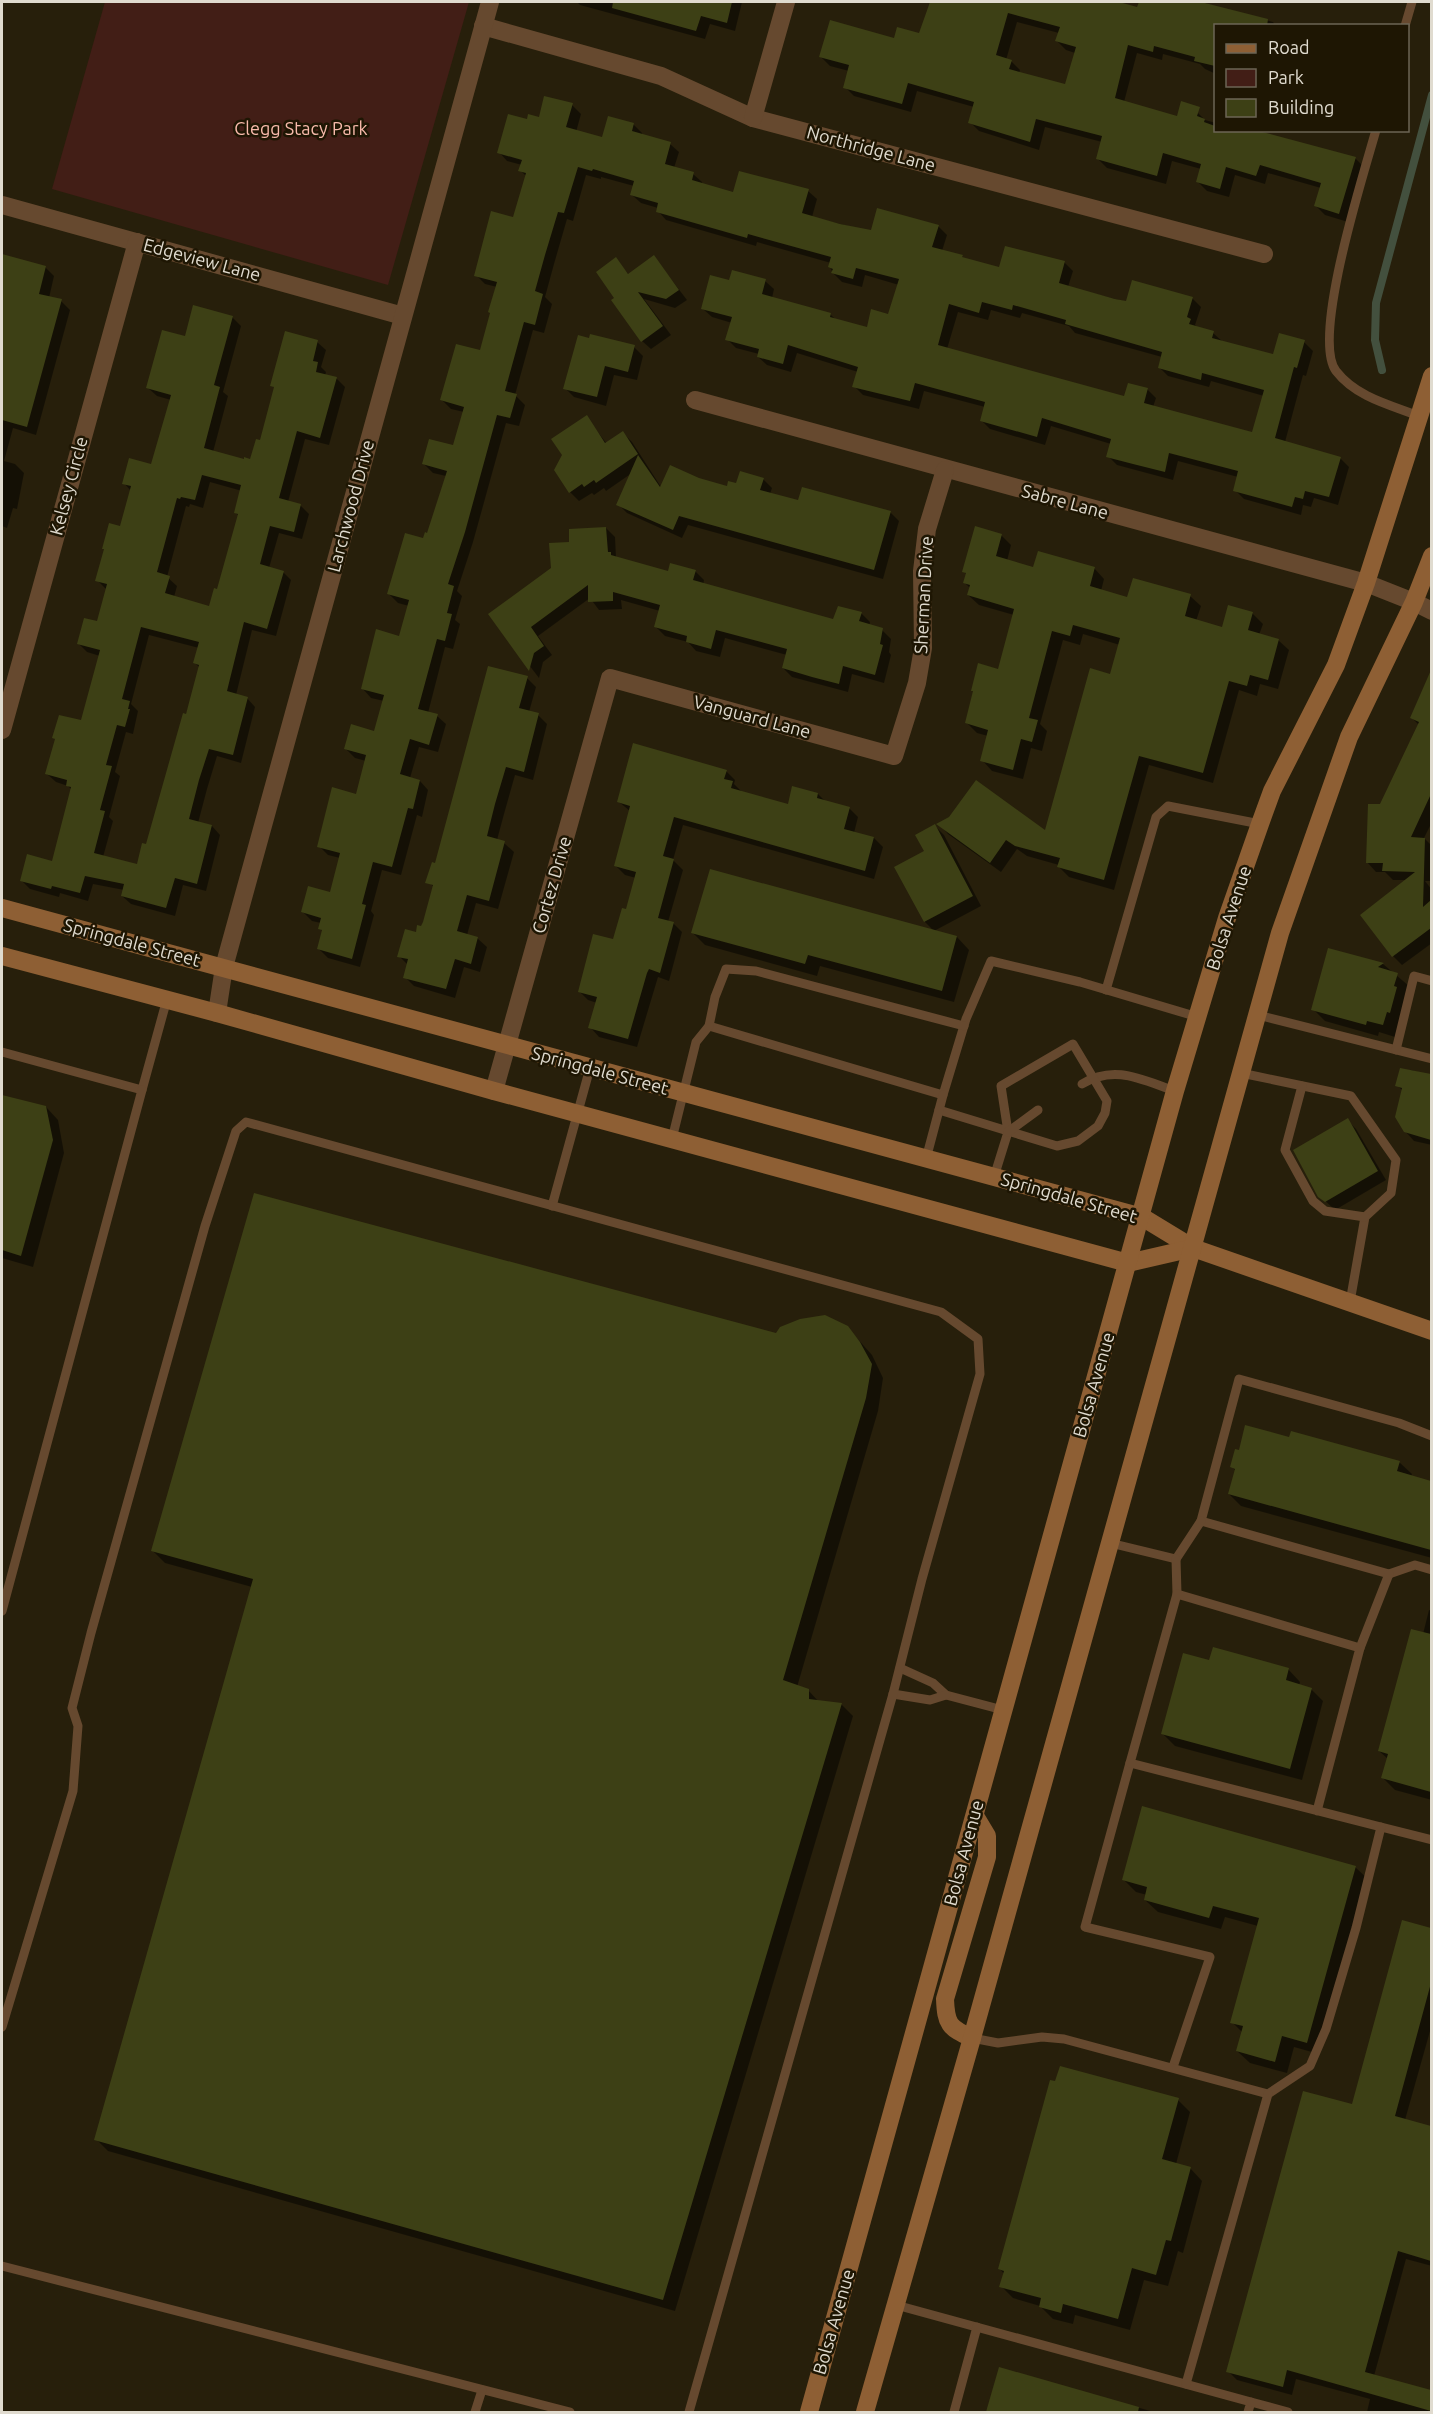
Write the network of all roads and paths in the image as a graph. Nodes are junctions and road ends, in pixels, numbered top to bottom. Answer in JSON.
{"nodes":[{"id":1,"x":490,"y":2,"type":"edge"},
{"id":2,"x":786,"y":2,"type":"edge"},
{"id":3,"x":1412,"y":2,"type":"edge"},
{"id":4,"x":1406,"y":24,"type":"edge"},
{"id":5,"x":483,"y":26,"type":"junction"},
{"id":6,"x":753,"y":118,"type":"junction"},
{"id":7,"x":1375,"y":132,"type":"edge"},
{"id":8,"x":2,"y":205,"type":"edge"},
{"id":9,"x":137,"y":242,"type":"junction"},
{"id":10,"x":1264,"y":254,"type":"dead end"},
{"id":11,"x":404,"y":316,"type":"junction"},
{"id":12,"x":1431,"y":376,"type":"edge"},
{"id":13,"x":695,"y":400,"type":"dead end"},
{"id":14,"x":1419,"y":416,"type":"junction"},
{"id":15,"x":945,"y":470,"type":"junction"},
{"id":16,"x":1431,"y":556,"type":"edge"},
{"id":17,"x":1366,"y":583,"type":"junction"},
{"id":18,"x":1414,"y":602,"type":"junction"},
{"id":19,"x":1431,"y":611,"type":"edge"},
{"id":20,"x":610,"y":678,"type":"joint"},
{"id":21,"x":2,"y":730,"type":"edge"},
{"id":22,"x":894,"y":756,"type":"joint"},
{"id":23,"x":1260,"y":824,"type":"junction"},
{"id":24,"x":2,"y":908,"type":"edge"},
{"id":25,"x":2,"y":956,"type":"edge"},
{"id":26,"x":224,"y":967,"type":"junction"},
{"id":27,"x":1431,"y":981,"type":"edge"},
{"id":28,"x":1106,"y":990,"type":"junction"},
{"id":29,"x":167,"y":999,"type":"junction"},
{"id":30,"x":217,"y":1012,"type":"junction"},
{"id":31,"x":1258,"y":1015,"type":"junction"},
{"id":32,"x":1198,"y":1017,"type":"junction"},
{"id":33,"x":709,"y":1026,"type":"junction"},
{"id":34,"x":964,"y":1026,"type":"junction"},
{"id":35,"x":507,"y":1046,"type":"junction"},
{"id":36,"x":1395,"y":1050,"type":"junction"},
{"id":37,"x":2,"y":1052,"type":"edge"},
{"id":38,"x":1431,"y":1059,"type":"edge"},
{"id":39,"x":590,"y":1068,"type":"junction"},
{"id":40,"x":1241,"y":1073,"type":"junction"},
{"id":41,"x":1092,"y":1078,"type":"junction"},
{"id":42,"x":1082,"y":1084,"type":"dead end"},
{"id":43,"x":1302,"y":1086,"type":"junction"},
{"id":44,"x":142,"y":1090,"type":"junction"},
{"id":45,"x":494,"y":1091,"type":"junction"},
{"id":46,"x":1175,"y":1091,"type":"junction"},
{"id":47,"x":683,"y":1094,"type":"junction"},
{"id":48,"x":943,"y":1095,"type":"junction"},
{"id":49,"x":939,"y":1110,"type":"junction"},
{"id":50,"x":1038,"y":1110,"type":"dead end"},
{"id":51,"x":578,"y":1114,"type":"junction"},
{"id":52,"x":1008,"y":1132,"type":"junction"},
{"id":53,"x":672,"y":1139,"type":"junction"},
{"id":54,"x":926,"y":1159,"type":"junction"},
{"id":55,"x":994,"y":1177,"type":"junction"},
{"id":56,"x":552,"y":1206,"type":"junction"},
{"id":57,"x":1142,"y":1217,"type":"junction"},
{"id":58,"x":1365,"y":1217,"type":"junction"},
{"id":59,"x":1193,"y":1248,"type":"junction"},
{"id":60,"x":1128,"y":1263,"type":"junction"},
{"id":61,"x":1350,"y":1302,"type":"junction"},
{"id":62,"x":1431,"y":1331,"type":"edge"},
{"id":63,"x":1431,"y":1437,"type":"edge"},
{"id":64,"x":1201,"y":1521,"type":"junction"},
{"id":65,"x":1110,"y":1543,"type":"junction"},
{"id":66,"x":1176,"y":1559,"type":"junction"},
{"id":67,"x":1431,"y":1570,"type":"edge"},
{"id":68,"x":1389,"y":1574,"type":"junction"},
{"id":69,"x":1177,"y":1594,"type":"junction"},
{"id":70,"x":2,"y":1611,"type":"edge"},
{"id":71,"x":1360,"y":1648,"type":"junction"},
{"id":72,"x":900,"y":1668,"type":"junction"},
{"id":73,"x":892,"y":1694,"type":"junction"},
{"id":74,"x":945,"y":1695,"type":"junction"},
{"id":75,"x":1003,"y":1710,"type":"junction"},
{"id":76,"x":1131,"y":1763,"type":"junction"},
{"id":77,"x":1317,"y":1811,"type":"junction"},
{"id":78,"x":975,"y":1816,"type":"junction"},
{"id":79,"x":1382,"y":1827,"type":"junction"},
{"id":80,"x":1431,"y":1840,"type":"edge"},
{"id":81,"x":2,"y":2027,"type":"edge"},
{"id":82,"x":972,"y":2038,"type":"junction"},
{"id":83,"x":1173,"y":2067,"type":"junction"},
{"id":84,"x":1268,"y":2094,"type":"junction"},
{"id":85,"x":2,"y":2266,"type":"edge"},
{"id":86,"x":896,"y":2305,"type":"junction"},
{"id":87,"x":977,"y":2327,"type":"junction"},
{"id":88,"x":1186,"y":2384,"type":"junction"},
{"id":89,"x":482,"y":2390,"type":"junction"},
{"id":90,"x":1251,"y":2402,"type":"junction"},
{"id":91,"x":475,"y":2412,"type":"edge"},
{"id":92,"x":570,"y":2412,"type":"edge"},
{"id":93,"x":689,"y":2412,"type":"edge"},
{"id":94,"x":809,"y":2412,"type":"edge"},
{"id":95,"x":865,"y":2412,"type":"edge"},
{"id":96,"x":954,"y":2412,"type":"edge"},
{"id":97,"x":1248,"y":2412,"type":"edge"},
{"id":98,"x":1288,"y":2412,"type":"edge"}],
"edges":[{"from":1,"to":5,"type":"street","name":"Larchwood Drive"},
{"from":2,"to":6,"type":"street"},
{"from":3,"to":4,"type":"lane"},
{"from":5,"to":6,"type":"street","name":"Northridge Lane"},
{"from":5,"to":11,"type":"street","name":"Larchwood Drive"},
{"from":6,"to":10,"type":"street","name":"Northridge Lane"},
{"from":7,"to":14,"type":"lane"},
{"from":8,"to":9,"type":"street","name":"Edgeview Lane"},
{"from":9,"to":11,"type":"street","name":"Edgeview Lane"},
{"from":9,"to":21,"type":"street","name":"Kelsey Circle"},
{"from":11,"to":26,"type":"street","name":"Larchwood Drive"},
{"from":12,"to":14,"type":"main road","name":"Bolsa Avenue"},
{"from":13,"to":15,"type":"street","name":"Sabre Lane"},
{"from":14,"to":17,"type":"main road","name":"Bolsa Avenue"},
{"from":15,"to":17,"type":"street","name":"Sabre Lane"},
{"from":15,"to":22,"type":"street","name":"Sherman Drive"},
{"from":16,"to":18,"type":"main road"},
{"from":17,"to":18,"type":"street","name":"Sabre Lane"},
{"from":17,"to":23,"type":"main road","name":"Bolsa Avenue"},
{"from":18,"to":19,"type":"street","name":"Sabre Lane"},
{"from":18,"to":31,"type":"main road"},
{"from":20,"to":22,"type":"street","name":"Vanguard Lane"},
{"from":20,"to":35,"type":"street","name":"Cortez Drive"},
{"from":23,"to":28,"type":"lane"},
{"from":23,"to":32,"type":"main road","name":"Bolsa Avenue"},
{"from":24,"to":26,"type":"main road","name":"Springdale Street"},
{"from":25,"to":29,"type":"main road"},
{"from":26,"to":30,"type":"street","name":"Larchwood Drive"},
{"from":26,"to":35,"type":"main road","name":"Springdale Street"},
{"from":27,"to":36,"type":"lane"},
{"from":28,"to":32,"type":"lane"},
{"from":28,"to":34,"type":"lane"},
{"from":29,"to":30,"type":"main road"},
{"from":29,"to":44,"type":"lane"},
{"from":30,"to":45,"type":"main road"},
{"from":31,"to":36,"type":"lane"},
{"from":31,"to":40,"type":"main road"},
{"from":32,"to":46,"type":"main road","name":"Bolsa Avenue"},
{"from":33,"to":34,"type":"lane"},
{"from":33,"to":47,"type":"lane"},
{"from":33,"to":48,"type":"lane"},
{"from":34,"to":48,"type":"lane"},
{"from":35,"to":39,"type":"main road","name":"Springdale Street"},
{"from":35,"to":45,"type":"street","name":"Cortez Drive"},
{"from":36,"to":38,"type":"lane"},
{"from":37,"to":44,"type":"lane"},
{"from":39,"to":47,"type":"main road","name":"Springdale Street"},
{"from":39,"to":51,"type":"lane"},
{"from":40,"to":43,"type":"lane"},
{"from":40,"to":59,"type":"main road"},
{"from":41,"to":42,"type":"lane"},
{"from":41,"to":46,"type":"lane"},
{"from":41,"to":52,"type":"lane"},
{"from":41,"to":52,"type":"lane"},
{"from":43,"to":58,"type":"lane"},
{"from":43,"to":58,"type":"lane"},
{"from":44,"to":70,"type":"lane"},
{"from":45,"to":51,"type":"main road"},
{"from":46,"to":57,"type":"main road","name":"Bolsa Avenue"},
{"from":47,"to":53,"type":"lane"},
{"from":47,"to":54,"type":"main road","name":"Springdale Street"},
{"from":48,"to":49,"type":"lane"},
{"from":49,"to":52,"type":"lane"},
{"from":49,"to":54,"type":"lane"},
{"from":50,"to":52,"type":"lane"},
{"from":51,"to":53,"type":"main road"},
{"from":51,"to":56,"type":"lane"},
{"from":52,"to":55,"type":"lane"},
{"from":53,"to":60,"type":"main road"},
{"from":54,"to":55,"type":"main road","name":"Springdale Street"},
{"from":55,"to":57,"type":"main road","name":"Springdale Street"},
{"from":56,"to":72,"type":"lane"},
{"from":56,"to":81,"type":"lane"},
{"from":57,"to":59,"type":"main road","name":"Springdale Street"},
{"from":57,"to":60,"type":"main road","name":"Bolsa Avenue"},
{"from":58,"to":61,"type":"lane"},
{"from":59,"to":60,"type":"main road"},
{"from":59,"to":61,"type":"main road","name":"Springdale Street"},
{"from":59,"to":65,"type":"main road"},
{"from":60,"to":75,"type":"main road","name":"Bolsa Avenue"},
{"from":61,"to":62,"type":"main road","name":"Springdale Street"},
{"from":63,"to":64,"type":"lane"},
{"from":64,"to":66,"type":"lane"},
{"from":64,"to":68,"type":"lane"},
{"from":65,"to":66,"type":"lane"},
{"from":65,"to":82,"type":"main road"},
{"from":66,"to":69,"type":"lane"},
{"from":67,"to":68,"type":"lane"},
{"from":68,"to":71,"type":"lane"},
{"from":69,"to":71,"type":"lane"},
{"from":69,"to":76,"type":"lane"},
{"from":71,"to":77,"type":"lane"},
{"from":72,"to":73,"type":"lane"},
{"from":72,"to":74,"type":"lane"},
{"from":73,"to":74,"type":"lane"},
{"from":73,"to":93,"type":"lane"},
{"from":74,"to":75,"type":"lane"},
{"from":75,"to":78,"type":"main road","name":"Bolsa Avenue"},
{"from":76,"to":77,"type":"lane"},
{"from":76,"to":83,"type":"lane"},
{"from":77,"to":79,"type":"lane"},
{"from":78,"to":82,"type":"main road"},
{"from":78,"to":94,"type":"main road","name":"Bolsa Avenue"},
{"from":79,"to":80,"type":"lane"},
{"from":79,"to":84,"type":"lane"},
{"from":82,"to":83,"type":"lane"},
{"from":82,"to":86,"type":"main road"},
{"from":83,"to":84,"type":"lane"},
{"from":84,"to":88,"type":"lane"},
{"from":85,"to":89,"type":"lane"},
{"from":86,"to":87,"type":"lane"},
{"from":86,"to":95,"type":"main road"},
{"from":87,"to":88,"type":"lane"},
{"from":87,"to":96,"type":"lane"},
{"from":88,"to":90,"type":"lane"},
{"from":89,"to":91,"type":"lane"},
{"from":89,"to":92,"type":"lane"},
{"from":90,"to":97,"type":"lane"},
{"from":90,"to":98,"type":"lane"}]}
